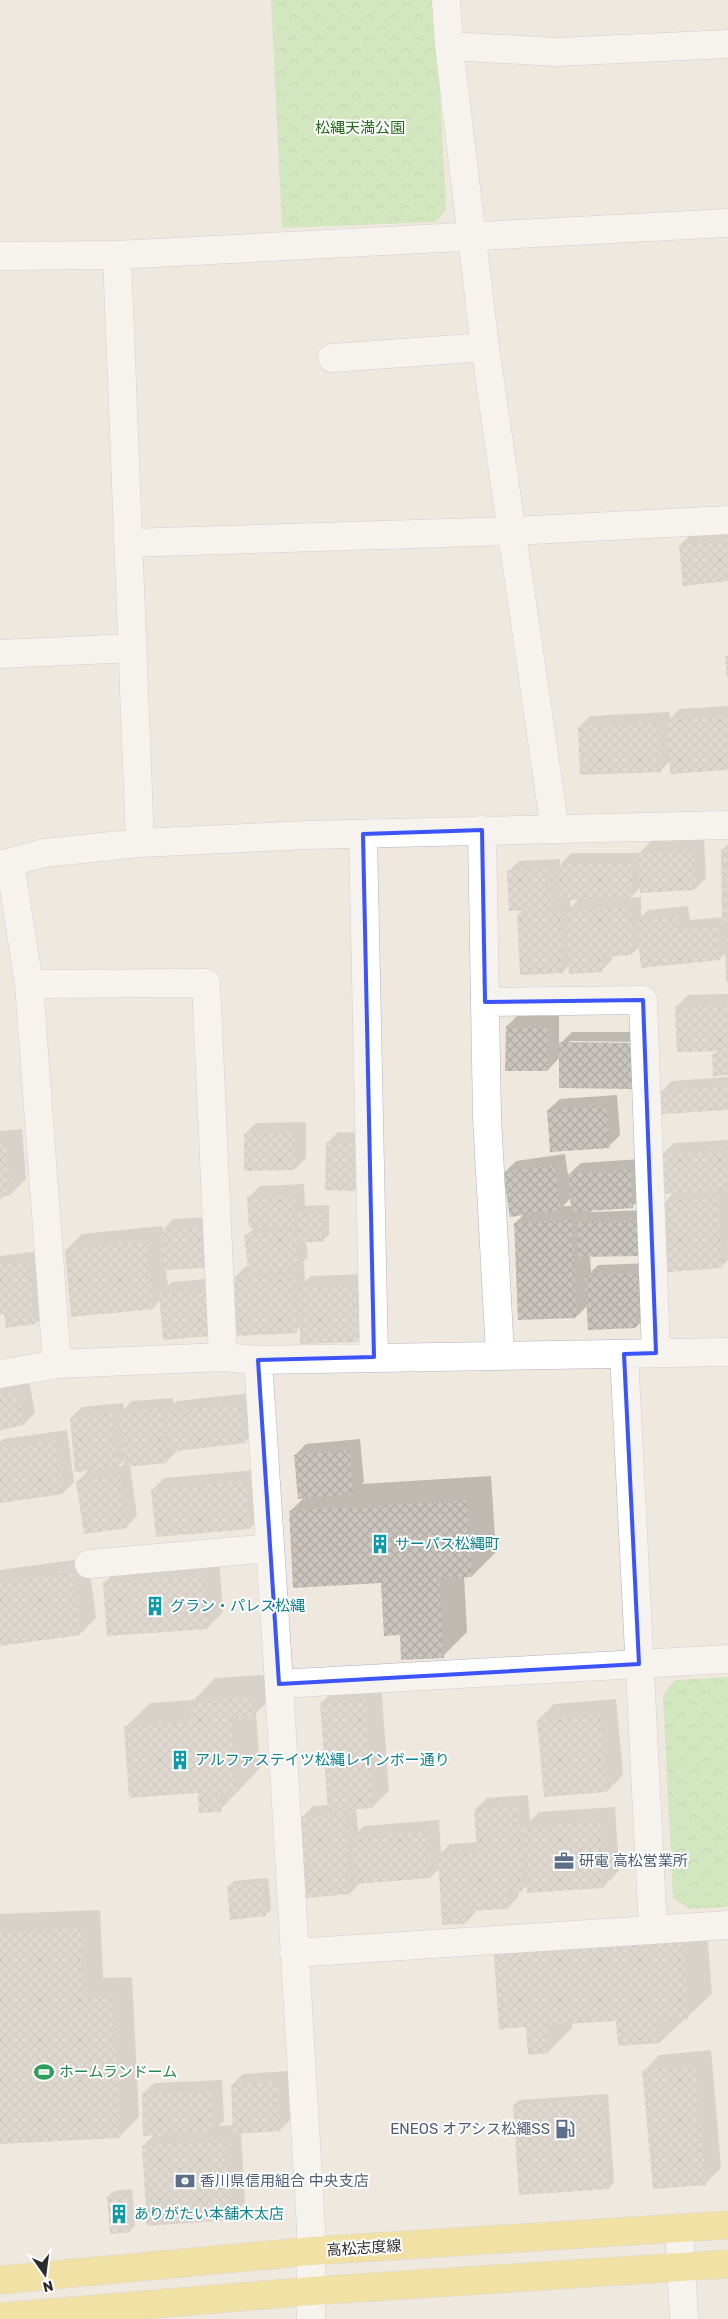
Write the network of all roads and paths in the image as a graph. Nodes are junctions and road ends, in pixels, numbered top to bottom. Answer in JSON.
{"nodes":[{"id":1,"x":446,"y":0,"type":"edge"},
{"id":2,"x":728,"y":44,"type":"edge"},
{"id":3,"x":449,"y":46,"type":"junction"},
{"id":4,"x":728,"y":223,"type":"edge"},
{"id":5,"x":471,"y":235,"type":"junction"},
{"id":6,"x":0,"y":256,"type":"edge"},
{"id":7,"x":117,"y":256,"type":"junction"},
{"id":8,"x":484,"y":348,"type":"junction"},
{"id":9,"x":332,"y":358,"type":"dead end"},
{"id":10,"x":728,"y":520,"type":"edge"},
{"id":11,"x":513,"y":531,"type":"junction"},
{"id":12,"x":128,"y":543,"type":"junction"},
{"id":13,"x":133,"y":648,"type":"junction"},
{"id":14,"x":0,"y":654,"type":"edge"},
{"id":15,"x":728,"y":824,"type":"edge"},
{"id":16,"x":482,"y":830,"type":"junction"},
{"id":17,"x":555,"y":830,"type":"junction"},
{"id":18,"x":363,"y":834,"type":"junction"},
{"id":19,"x":140,"y":843,"type":"junction"},
{"id":20,"x":5,"y":864,"type":"edge"},
{"id":21,"x":28,"y":984,"type":"junction"},
{"id":22,"x":485,"y":1002,"type":"junction"},
{"id":23,"x":728,"y":1352,"type":"edge"},
{"id":24,"x":656,"y":1353,"type":"junction"},
{"id":25,"x":500,"y":1354,"type":"junction"},
{"id":26,"x":624,"y":1354,"type":"junction"},
{"id":27,"x":223,"y":1356,"type":"junction"},
{"id":28,"x":374,"y":1357,"type":"junction"},
{"id":29,"x":258,"y":1360,"type":"junction"},
{"id":30,"x":57,"y":1364,"type":"junction"},
{"id":31,"x":0,"y":1374,"type":"edge"},
{"id":32,"x":270,"y":1548,"type":"junction"},
{"id":33,"x":88,"y":1564,"type":"dead end"},
{"id":34,"x":728,"y":1659,"type":"edge"},
{"id":35,"x":639,"y":1664,"type":"junction"},
{"id":36,"x":279,"y":1684,"type":"junction"},
{"id":37,"x":728,"y":1925,"type":"edge"},
{"id":38,"x":653,"y":1930,"type":"junction"},
{"id":39,"x":294,"y":1952,"type":"junction"},
{"id":40,"x":728,"y":2225,"type":"edge"},
{"id":41,"x":679,"y":2228,"type":"junction"},
{"id":42,"x":311,"y":2251,"type":"junction"},
{"id":43,"x":728,"y":2264,"type":"edge"},
{"id":44,"x":681,"y":2267,"type":"junction"},
{"id":45,"x":0,"y":2280,"type":"edge"},
{"id":46,"x":311,"y":2291,"type":"junction"},
{"id":47,"x":0,"y":2317,"type":"edge"},
{"id":48,"x":311,"y":2319,"type":"edge"},
{"id":49,"x":684,"y":2319,"type":"edge"}],
"edges":[{"from":1,"to":3,"type":"street"},
{"from":2,"to":3,"type":"street"},
{"from":3,"to":5,"type":"street"},
{"from":4,"to":5,"type":"street"},
{"from":5,"to":7,"type":"street"},
{"from":5,"to":8,"type":"street"},
{"from":6,"to":7,"type":"street"},
{"from":7,"to":12,"type":"street"},
{"from":8,"to":9,"type":"street"},
{"from":8,"to":11,"type":"street"},
{"from":10,"to":11,"type":"street"},
{"from":11,"to":12,"type":"street"},
{"from":11,"to":17,"type":"street"},
{"from":12,"to":13,"type":"street"},
{"from":13,"to":14,"type":"street"},
{"from":13,"to":19,"type":"street"},
{"from":15,"to":17,"type":"street"},
{"from":16,"to":17,"type":"street"},
{"from":16,"to":18,"type":"street"},
{"from":16,"to":22,"type":"street"},
{"from":18,"to":19,"type":"street"},
{"from":18,"to":28,"type":"street"},
{"from":19,"to":20,"type":"street"},
{"from":20,"to":21,"type":"street"},
{"from":21,"to":27,"type":"street"},
{"from":21,"to":30,"type":"street"},
{"from":22,"to":24,"type":"street"},
{"from":22,"to":25,"type":"street"},
{"from":23,"to":24,"type":"street"},
{"from":24,"to":26,"type":"street"},
{"from":25,"to":26,"type":"street"},
{"from":25,"to":28,"type":"street"},
{"from":26,"to":35,"type":"street"},
{"from":27,"to":29,"type":"street"},
{"from":27,"to":30,"type":"street"},
{"from":28,"to":29,"type":"street"},
{"from":29,"to":32,"type":"street"},
{"from":30,"to":31,"type":"street"},
{"from":32,"to":33,"type":"street"},
{"from":32,"to":36,"type":"street"},
{"from":34,"to":35,"type":"street"},
{"from":35,"to":36,"type":"street"},
{"from":35,"to":38,"type":"street"},
{"from":36,"to":39,"type":"street"},
{"from":37,"to":38,"type":"street"},
{"from":38,"to":39,"type":"street"},
{"from":39,"to":42,"type":"street"},
{"from":40,"to":41,"type":"main road","name":"高松志度線"},
{"from":41,"to":42,"type":"main road","name":"高松志度線"},
{"from":41,"to":44,"type":"street"},
{"from":42,"to":45,"type":"main road","name":"高松志度線"},
{"from":42,"to":46,"type":"street"},
{"from":43,"to":44,"type":"main road"},
{"from":44,"to":46,"type":"main road"},
{"from":44,"to":49,"type":"street"},
{"from":46,"to":47,"type":"main road"},
{"from":46,"to":48,"type":"street"}]}
